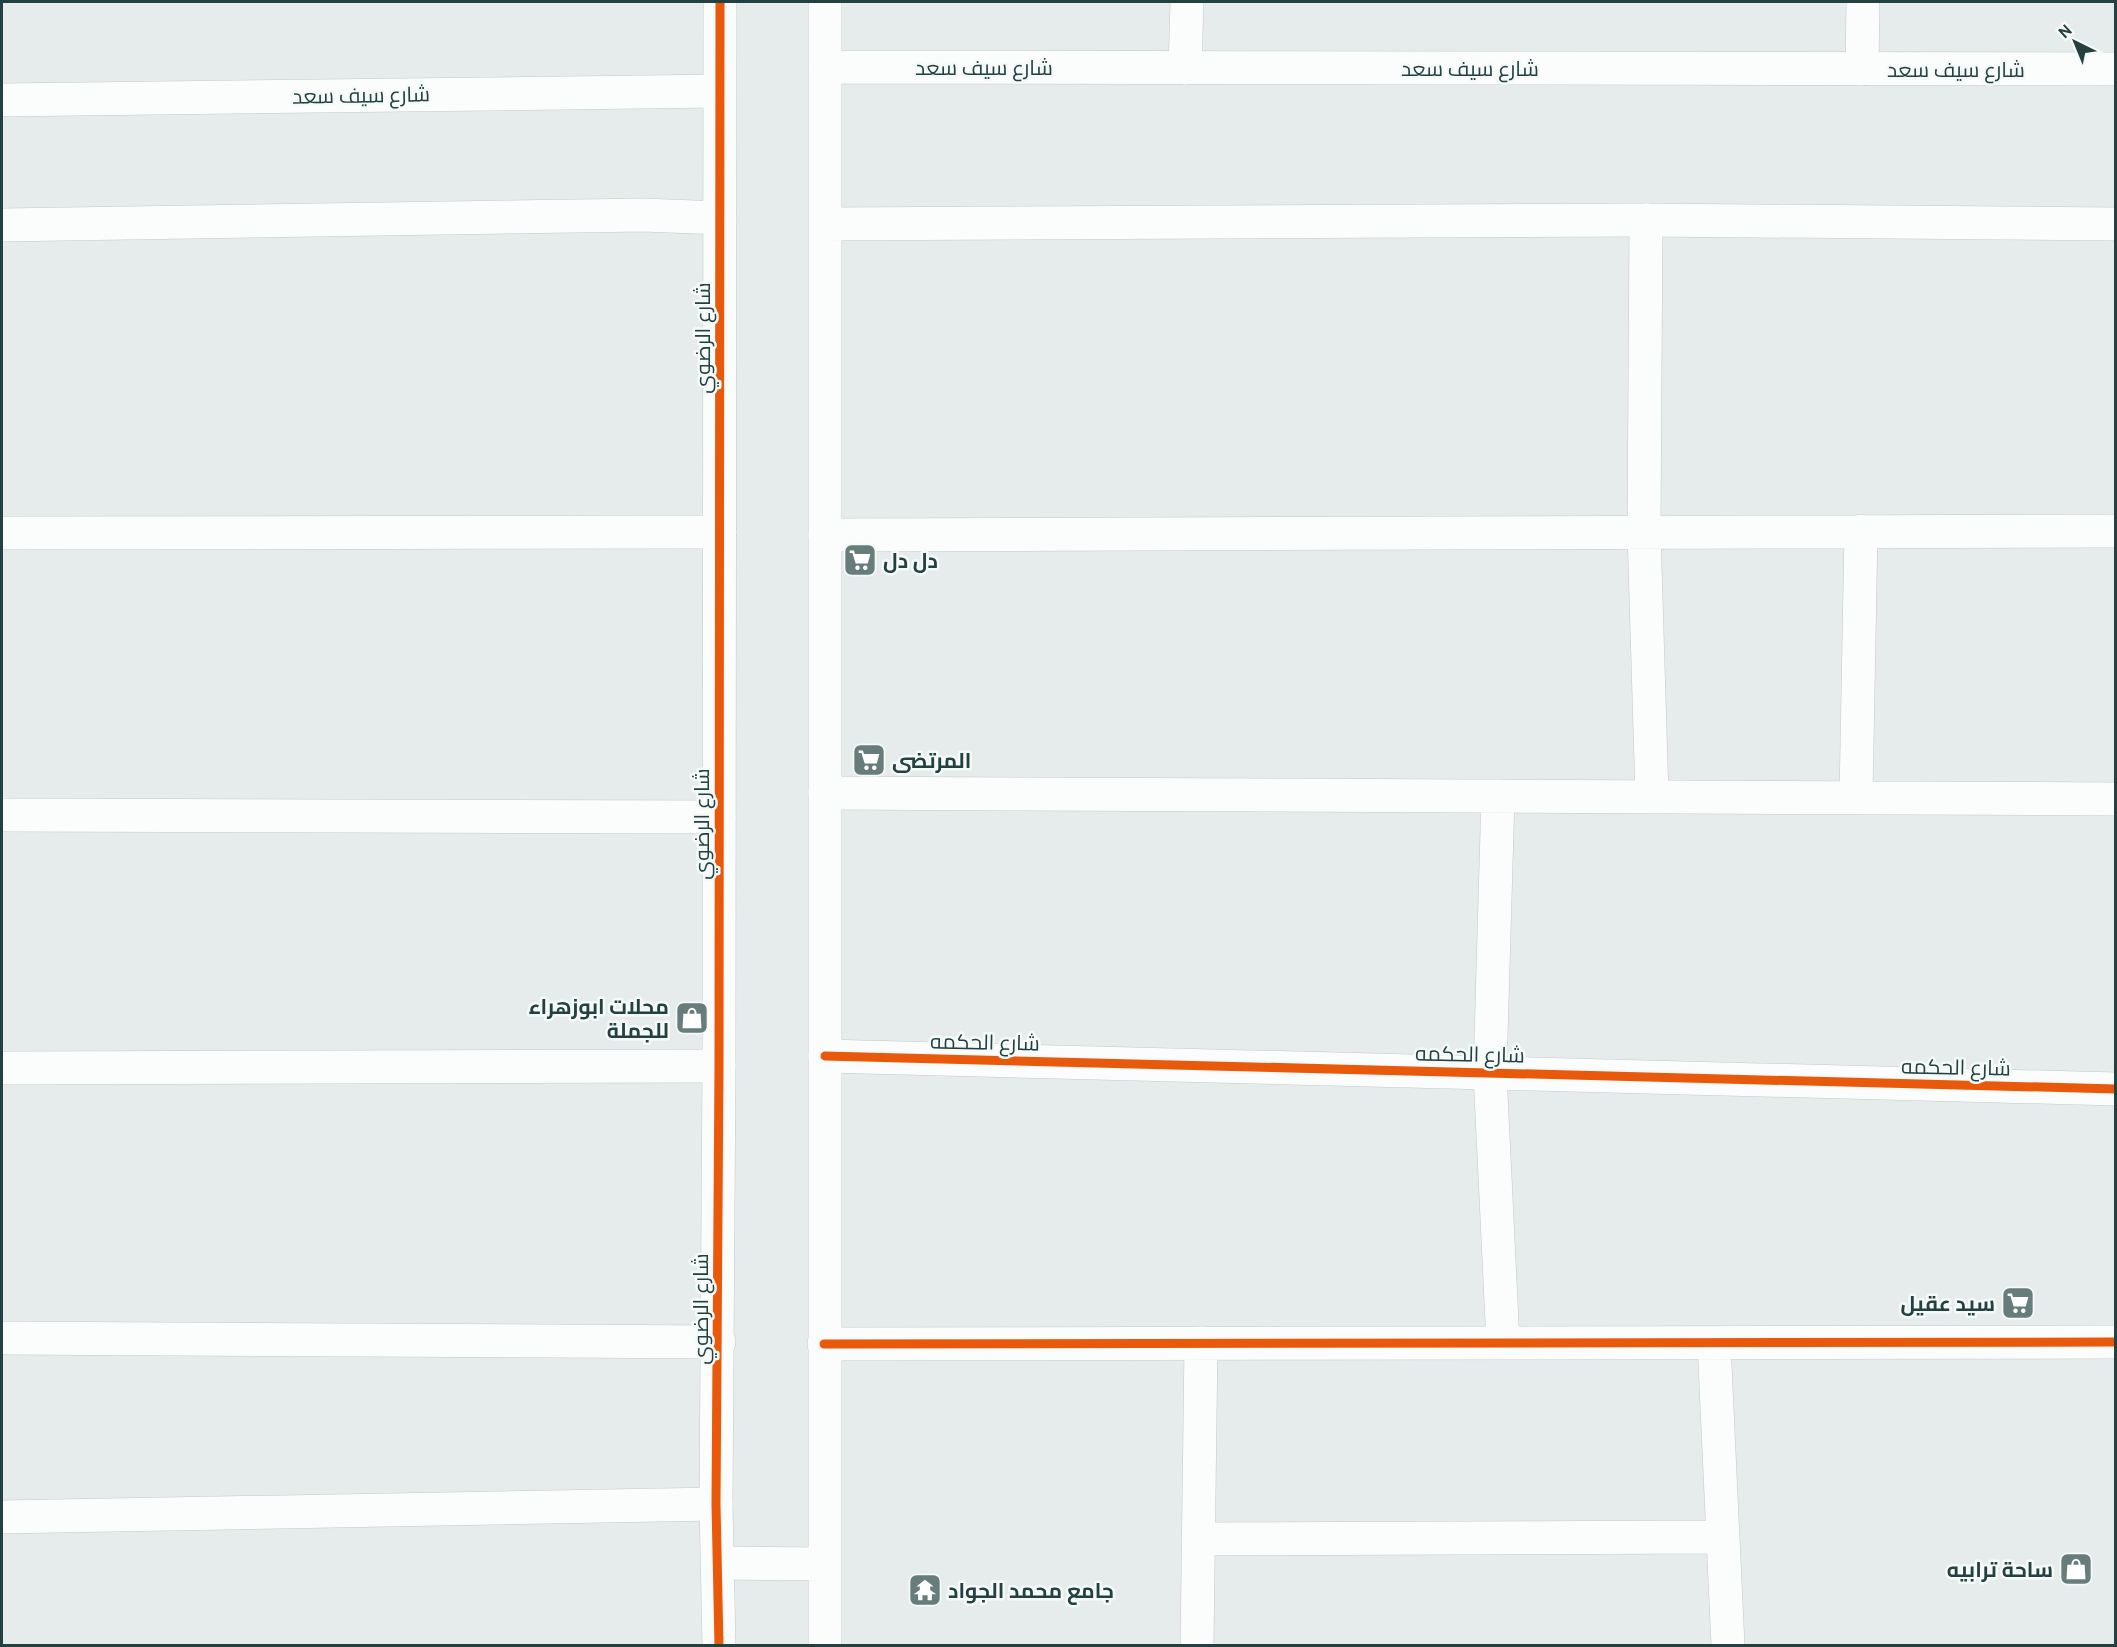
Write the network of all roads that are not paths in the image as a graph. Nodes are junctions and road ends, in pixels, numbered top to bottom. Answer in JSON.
{"nodes":[{"id":1,"x":720,"y":2,"type":"edge"},
{"id":2,"x":825,"y":2,"type":"edge"},
{"id":3,"x":1187,"y":2,"type":"edge"},
{"id":4,"x":1863,"y":2,"type":"edge"},
{"id":5,"x":825,"y":67,"type":"junction"},
{"id":6,"x":1185,"y":68,"type":"junction"},
{"id":7,"x":1862,"y":69,"type":"junction"},
{"id":8,"x":2115,"y":69,"type":"edge"},
{"id":9,"x":720,"y":91,"type":"junction"},
{"id":10,"x":2,"y":100,"type":"edge"},
{"id":11,"x":720,"y":218,"type":"junction"},
{"id":12,"x":1646,"y":220,"type":"junction"},
{"id":13,"x":825,"y":224,"type":"junction"},
{"id":14,"x":2115,"y":224,"type":"edge"},
{"id":15,"x":2,"y":225,"type":"edge"},
{"id":16,"x":1861,"y":531,"type":"junction"},
{"id":17,"x":2115,"y":531,"type":"edge"},
{"id":18,"x":720,"y":532,"type":"junction"},
{"id":19,"x":1644,"y":532,"type":"junction"},
{"id":20,"x":2,"y":533,"type":"edge"},
{"id":21,"x":825,"y":535,"type":"junction"},
{"id":22,"x":825,"y":793,"type":"junction"},
{"id":23,"x":1498,"y":796,"type":"junction"},
{"id":24,"x":1652,"y":796,"type":"junction"},
{"id":25,"x":1856,"y":798,"type":"junction"},
{"id":26,"x":2115,"y":799,"type":"edge"},
{"id":27,"x":2,"y":814,"type":"edge"},
{"id":28,"x":719,"y":817,"type":"junction"},
{"id":29,"x":825,"y":1056,"type":"junction"},
{"id":30,"x":719,"y":1066,"type":"junction"},
{"id":31,"x":2,"y":1068,"type":"edge"},
{"id":32,"x":1490,"y":1073,"type":"junction"},
{"id":33,"x":2115,"y":1089,"type":"edge"},
{"id":34,"x":2,"y":1338,"type":"edge"},
{"id":35,"x":718,"y":1342,"type":"junction"},
{"id":36,"x":2115,"y":1342,"type":"edge"},
{"id":37,"x":1201,"y":1343,"type":"junction"},
{"id":38,"x":1503,"y":1343,"type":"junction"},
{"id":39,"x":1714,"y":1343,"type":"junction"},
{"id":40,"x":824,"y":1344,"type":"junction"},
{"id":41,"x":716,"y":1504,"type":"junction"},
{"id":42,"x":2,"y":1517,"type":"edge"},
{"id":43,"x":1723,"y":1537,"type":"junction"},
{"id":44,"x":1198,"y":1539,"type":"junction"},
{"id":45,"x":719,"y":1563,"type":"junction"},
{"id":46,"x":825,"y":1564,"type":"junction"},
{"id":47,"x":719,"y":1646,"type":"edge"},
{"id":48,"x":825,"y":1646,"type":"edge"},
{"id":49,"x":1197,"y":1646,"type":"edge"},
{"id":50,"x":1728,"y":1646,"type":"edge"}],
"edges":[{"from":1,"to":9,"type":"street","name":"شارع الرضوي"},
{"from":2,"to":5,"type":"street"},
{"from":3,"to":6,"type":"street"},
{"from":4,"to":7,"type":"street"},
{"from":5,"to":6,"type":"street","name":"شارع سيف سعد"},
{"from":5,"to":13,"type":"street"},
{"from":6,"to":7,"type":"street","name":"شارع سيف سعد"},
{"from":7,"to":8,"type":"street","name":"شارع سيف سعد"},
{"from":9,"to":10,"type":"street","name":"شارع سيف سعد"},
{"from":9,"to":11,"type":"street","name":"شارع الرضوي"},
{"from":11,"to":15,"type":"street"},
{"from":11,"to":18,"type":"street","name":"شارع الرضوي"},
{"from":12,"to":13,"type":"street"},
{"from":12,"to":14,"type":"street"},
{"from":12,"to":19,"type":"street"},
{"from":13,"to":21,"type":"street"},
{"from":16,"to":17,"type":"street"},
{"from":16,"to":19,"type":"street"},
{"from":16,"to":25,"type":"street"},
{"from":18,"to":20,"type":"street"},
{"from":18,"to":28,"type":"street","name":"شارع الرضوي"},
{"from":19,"to":21,"type":"street"},
{"from":19,"to":24,"type":"street"},
{"from":21,"to":22,"type":"street"},
{"from":22,"to":23,"type":"street"},
{"from":22,"to":29,"type":"street"},
{"from":23,"to":24,"type":"street"},
{"from":23,"to":32,"type":"street"},
{"from":24,"to":25,"type":"street"},
{"from":25,"to":26,"type":"street"},
{"from":27,"to":28,"type":"street"},
{"from":28,"to":30,"type":"street","name":"شارع الرضوي"},
{"from":29,"to":32,"type":"street","name":"شارع الحكمه"},
{"from":29,"to":40,"type":"street"},
{"from":30,"to":31,"type":"street"},
{"from":30,"to":35,"type":"street","name":"شارع الرضوي"},
{"from":32,"to":33,"type":"street","name":"شارع الحكمه"},
{"from":32,"to":38,"type":"street"},
{"from":34,"to":35,"type":"street"},
{"from":35,"to":41,"type":"street","name":"شارع الرضوي"},
{"from":36,"to":39,"type":"street"},
{"from":37,"to":38,"type":"street"},
{"from":37,"to":40,"type":"street"},
{"from":37,"to":44,"type":"street"},
{"from":38,"to":39,"type":"street"},
{"from":39,"to":43,"type":"street"},
{"from":40,"to":46,"type":"street"},
{"from":41,"to":42,"type":"street"},
{"from":41,"to":45,"type":"street","name":"شارع الرضوي"},
{"from":43,"to":44,"type":"street"},
{"from":43,"to":50,"type":"street"},
{"from":44,"to":49,"type":"street"},
{"from":45,"to":46,"type":"street"},
{"from":45,"to":47,"type":"street","name":"شارع الرضوي"},
{"from":46,"to":48,"type":"street"}]}
